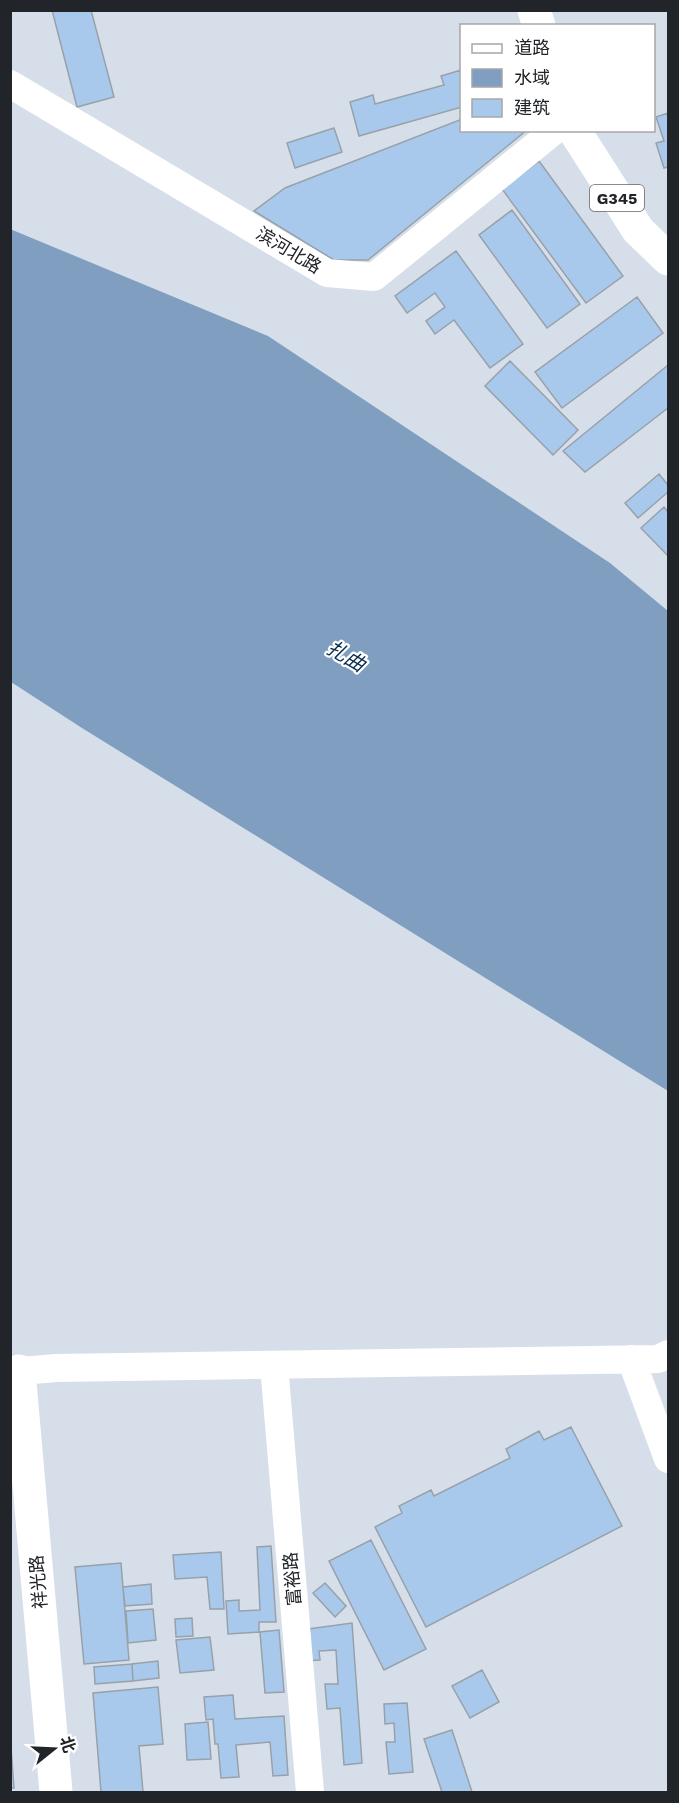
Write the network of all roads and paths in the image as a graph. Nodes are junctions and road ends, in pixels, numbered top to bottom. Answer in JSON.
{"nodes":[{"id":1,"x":10,"y":84,"type":"edge"},
{"id":2,"x":553,"y":132,"type":"edge"},
{"id":3,"x":575,"y":132,"type":"edge"},
{"id":4,"x":669,"y":259,"type":"edge"},
{"id":5,"x":669,"y":1354,"type":"edge"},
{"id":6,"x":631,"y":1359,"type":"junction"},
{"id":7,"x":274,"y":1365,"type":"junction"},
{"id":8,"x":15,"y":1371,"type":"edge"},
{"id":9,"x":669,"y":1459,"type":"edge"},
{"id":10,"x":56,"y":1792,"type":"edge"},
{"id":11,"x":309,"y":1792,"type":"edge"}],
"edges":[{"from":1,"to":2,"type":"street","name":"滨河北路"},
{"from":3,"to":4,"type":"main road","number":"G345"},
{"from":5,"to":6,"type":"street"},
{"from":6,"to":7,"type":"street"},
{"from":6,"to":9,"type":"street"},
{"from":7,"to":8,"type":"street"},
{"from":7,"to":11,"type":"street","name":"富裕路"},
{"from":8,"to":10,"type":"main road","name":"祥光路"}]}
